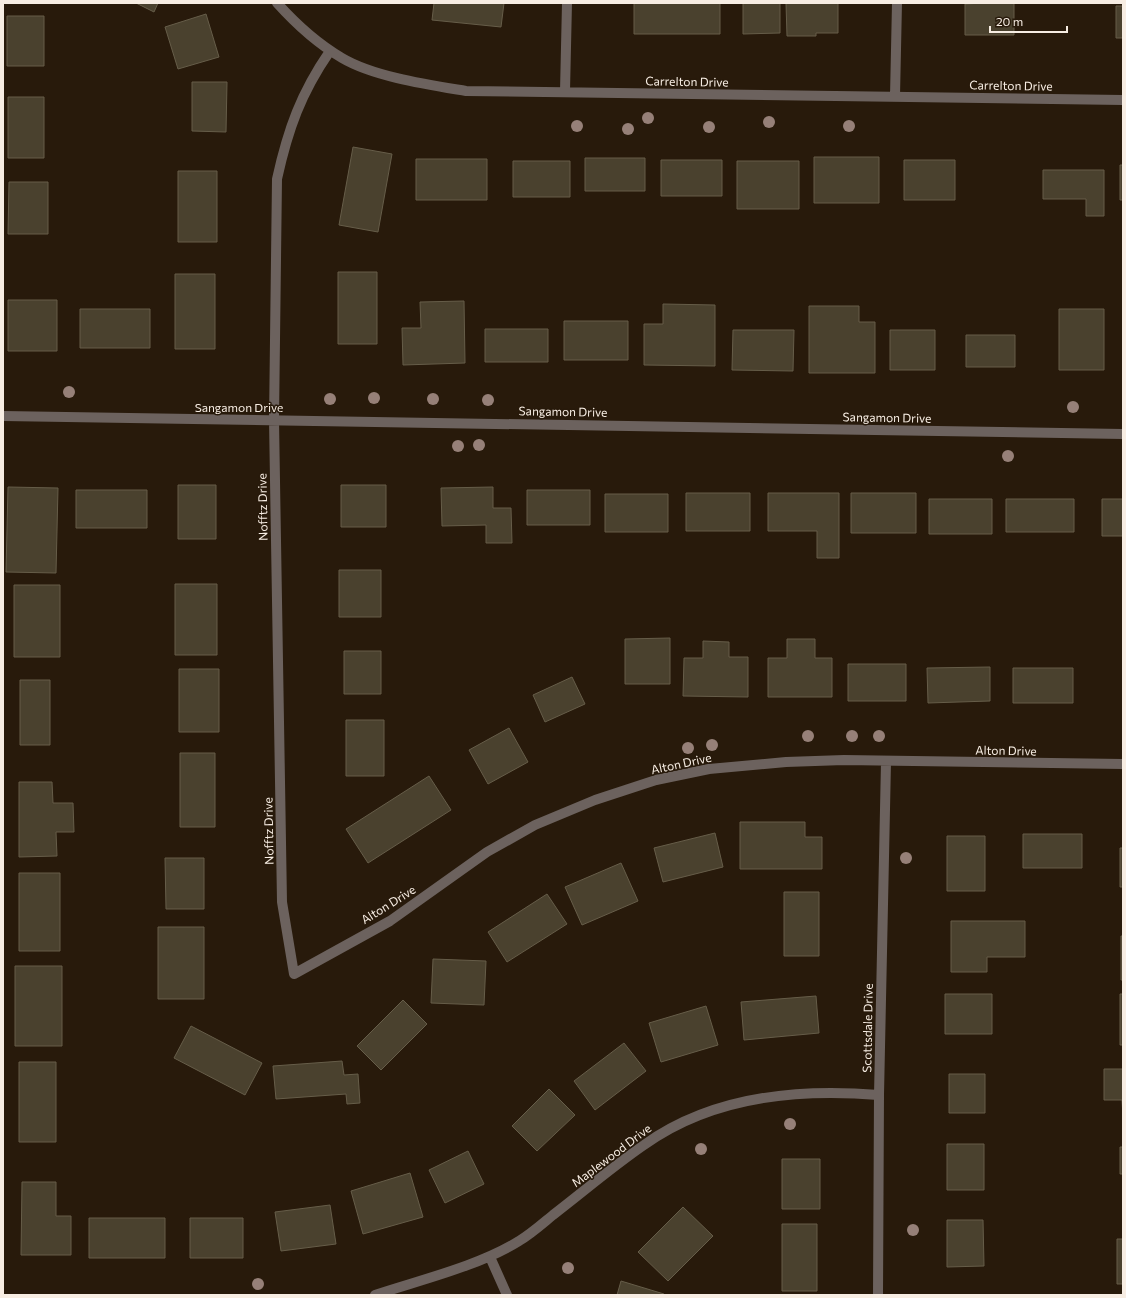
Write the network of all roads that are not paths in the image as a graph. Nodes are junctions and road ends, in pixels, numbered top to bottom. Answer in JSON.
{"nodes":[{"id":1,"x":277,"y":3,"type":"edge"},
{"id":2,"x":567,"y":3,"type":"edge"},
{"id":3,"x":896,"y":3,"type":"edge"},
{"id":4,"x":330,"y":51,"type":"junction"},
{"id":5,"x":565,"y":91,"type":"junction"},
{"id":6,"x":895,"y":96,"type":"junction"},
{"id":7,"x":1123,"y":100,"type":"edge"},
{"id":8,"x":3,"y":416,"type":"edge"},
{"id":9,"x":274,"y":420,"type":"junction"},
{"id":10,"x":1123,"y":434,"type":"edge"},
{"id":11,"x":886,"y":762,"type":"junction"},
{"id":12,"x":1123,"y":764,"type":"edge"},
{"id":13,"x":294,"y":974,"type":"joint"},
{"id":14,"x":879,"y":1095,"type":"junction"},
{"id":15,"x":490,"y":1257,"type":"junction"},
{"id":16,"x":374,"y":1295,"type":"edge"},
{"id":17,"x":507,"y":1295,"type":"edge"},
{"id":18,"x":878,"y":1295,"type":"edge"}],
"edges":[{"from":1,"to":4,"type":"street","name":"Carrelton Drive"},
{"from":2,"to":5,"type":"street"},
{"from":3,"to":6,"type":"street"},
{"from":4,"to":5,"type":"street","name":"Carrelton Drive"},
{"from":4,"to":9,"type":"street","name":"Nofftz Drive"},
{"from":5,"to":6,"type":"street","name":"Carrelton Drive"},
{"from":6,"to":7,"type":"street","name":"Carrelton Drive"},
{"from":8,"to":9,"type":"street","name":"Sangamon Drive"},
{"from":9,"to":10,"type":"street","name":"Sangamon Drive"},
{"from":9,"to":13,"type":"street","name":"Nofftz Drive"},
{"from":11,"to":12,"type":"street","name":"Alton Drive"},
{"from":11,"to":13,"type":"street","name":"Alton Drive"},
{"from":11,"to":14,"type":"street","name":"Scottsdale Drive"},
{"from":14,"to":15,"type":"street","name":"Maplewood Drive"},
{"from":14,"to":18,"type":"street","name":"Scottsdale Drive"},
{"from":15,"to":16,"type":"street","name":"Maplewood Drive"},
{"from":15,"to":17,"type":"street"}]}
